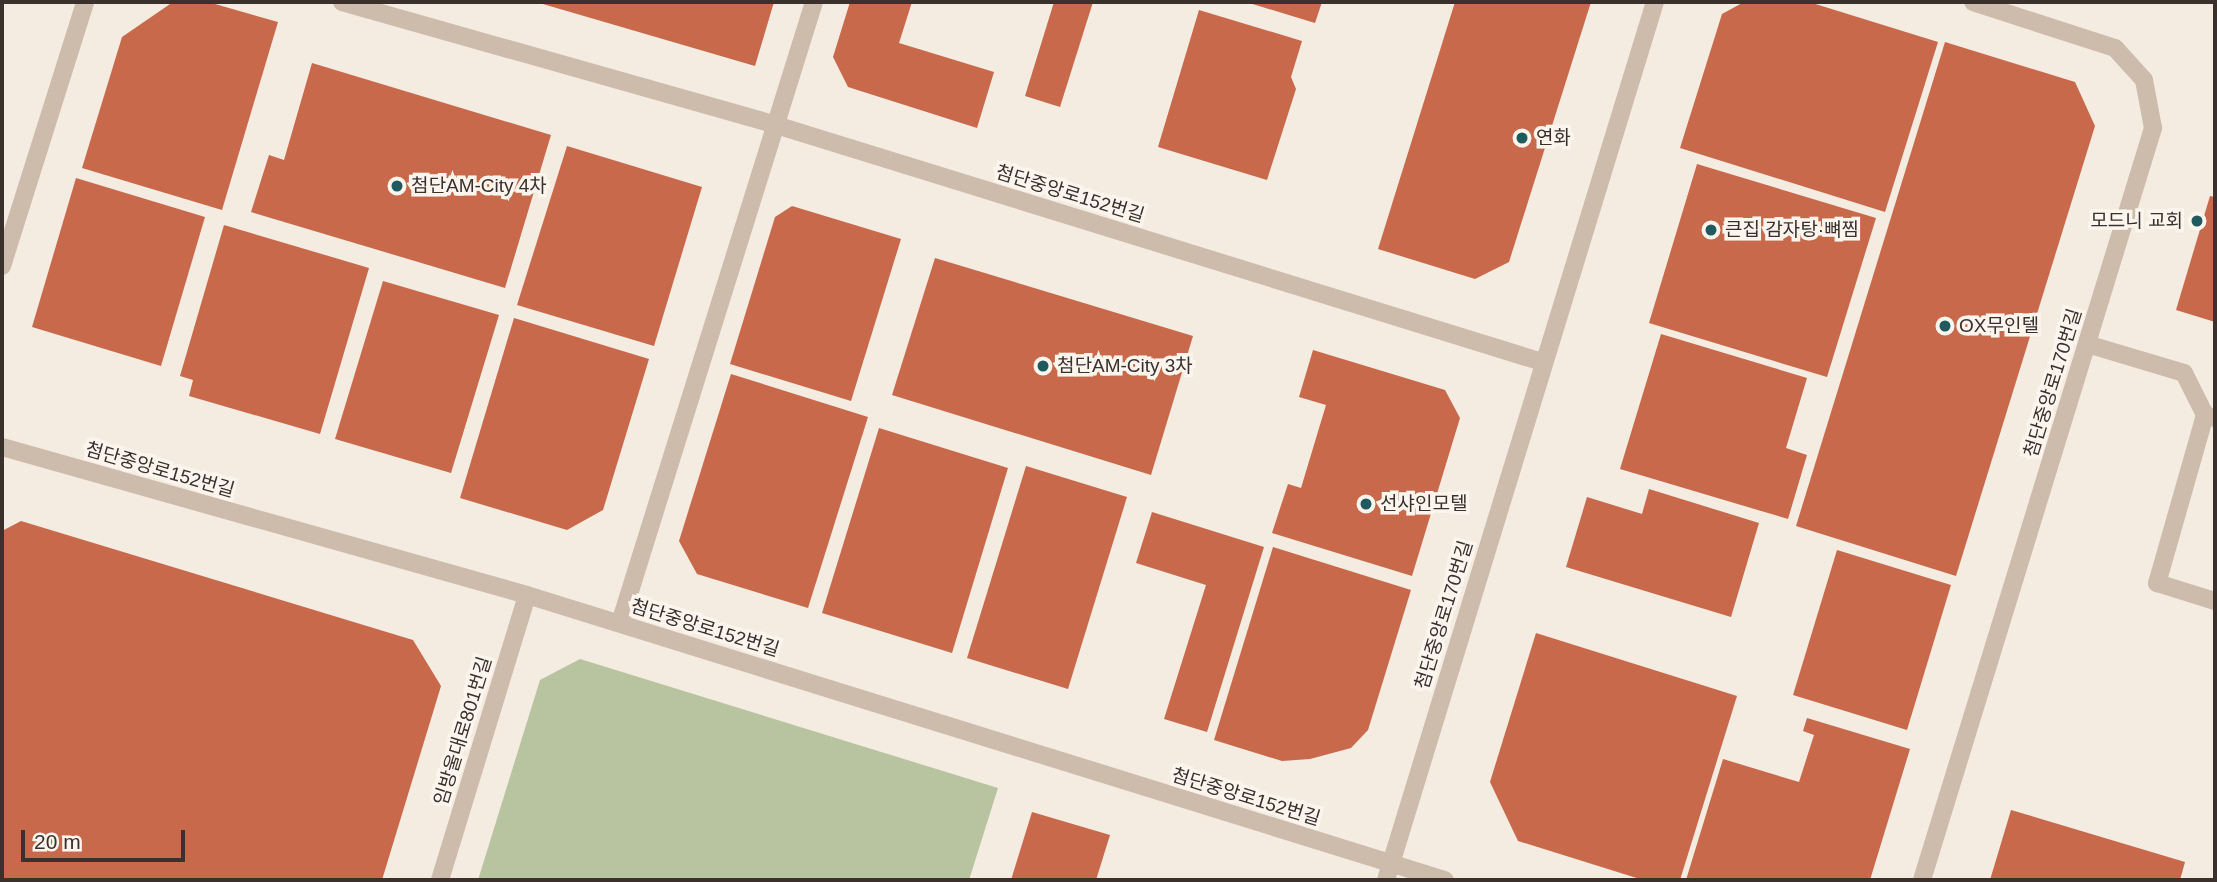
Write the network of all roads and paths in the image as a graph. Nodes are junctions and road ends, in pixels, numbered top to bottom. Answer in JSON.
{"nodes":[{"id":1,"x":85,"y":2,"type":"edge"},
{"id":2,"x":342,"y":2,"type":"edge"},
{"id":3,"x":814,"y":2,"type":"edge"},
{"id":4,"x":1655,"y":2,"type":"edge"},
{"id":5,"x":1973,"y":2,"type":"edge"},
{"id":6,"x":776,"y":125,"type":"junction"},
{"id":7,"x":2,"y":266,"type":"edge"},
{"id":8,"x":2087,"y":344,"type":"junction"},
{"id":9,"x":1542,"y":362,"type":"junction"},
{"id":10,"x":2210,"y":417,"type":"edge"},
{"id":11,"x":2,"y":447,"type":"edge"},
{"id":12,"x":527,"y":595,"type":"junction"},
{"id":13,"x":2215,"y":601,"type":"edge"},
{"id":14,"x":620,"y":623,"type":"junction"},
{"id":15,"x":1389,"y":872,"type":"edge"},
{"id":16,"x":440,"y":880,"type":"edge"},
{"id":17,"x":1445,"y":880,"type":"edge"},
{"id":18,"x":1922,"y":880,"type":"edge"}],
"edges":[{"from":1,"to":7,"type":"street"},
{"from":2,"to":6,"type":"street","name":"첨단중앙로152번길"},
{"from":3,"to":6,"type":"street"},
{"from":4,"to":9,"type":"street","name":"첨단중앙로170번길"},
{"from":5,"to":8,"type":"street","name":"첨단중앙로170번길"},
{"from":6,"to":9,"type":"street","name":"첨단중앙로152번길"},
{"from":6,"to":14,"type":"street"},
{"from":8,"to":10,"type":"street"},
{"from":8,"to":18,"type":"street","name":"첨단중앙로170번길"},
{"from":9,"to":15,"type":"street","name":"첨단중앙로170번길"},
{"from":10,"to":13,"type":"street"},
{"from":11,"to":12,"type":"street","name":"첨단중앙로152번길"},
{"from":12,"to":14,"type":"street","name":"첨단중앙로152번길"},
{"from":12,"to":16,"type":"street","name":"임방울대로801번길"},
{"from":14,"to":15,"type":"street","name":"첨단중앙로152번길"},
{"from":15,"to":17,"type":"street","name":"첨단중앙로152번길"}]}
